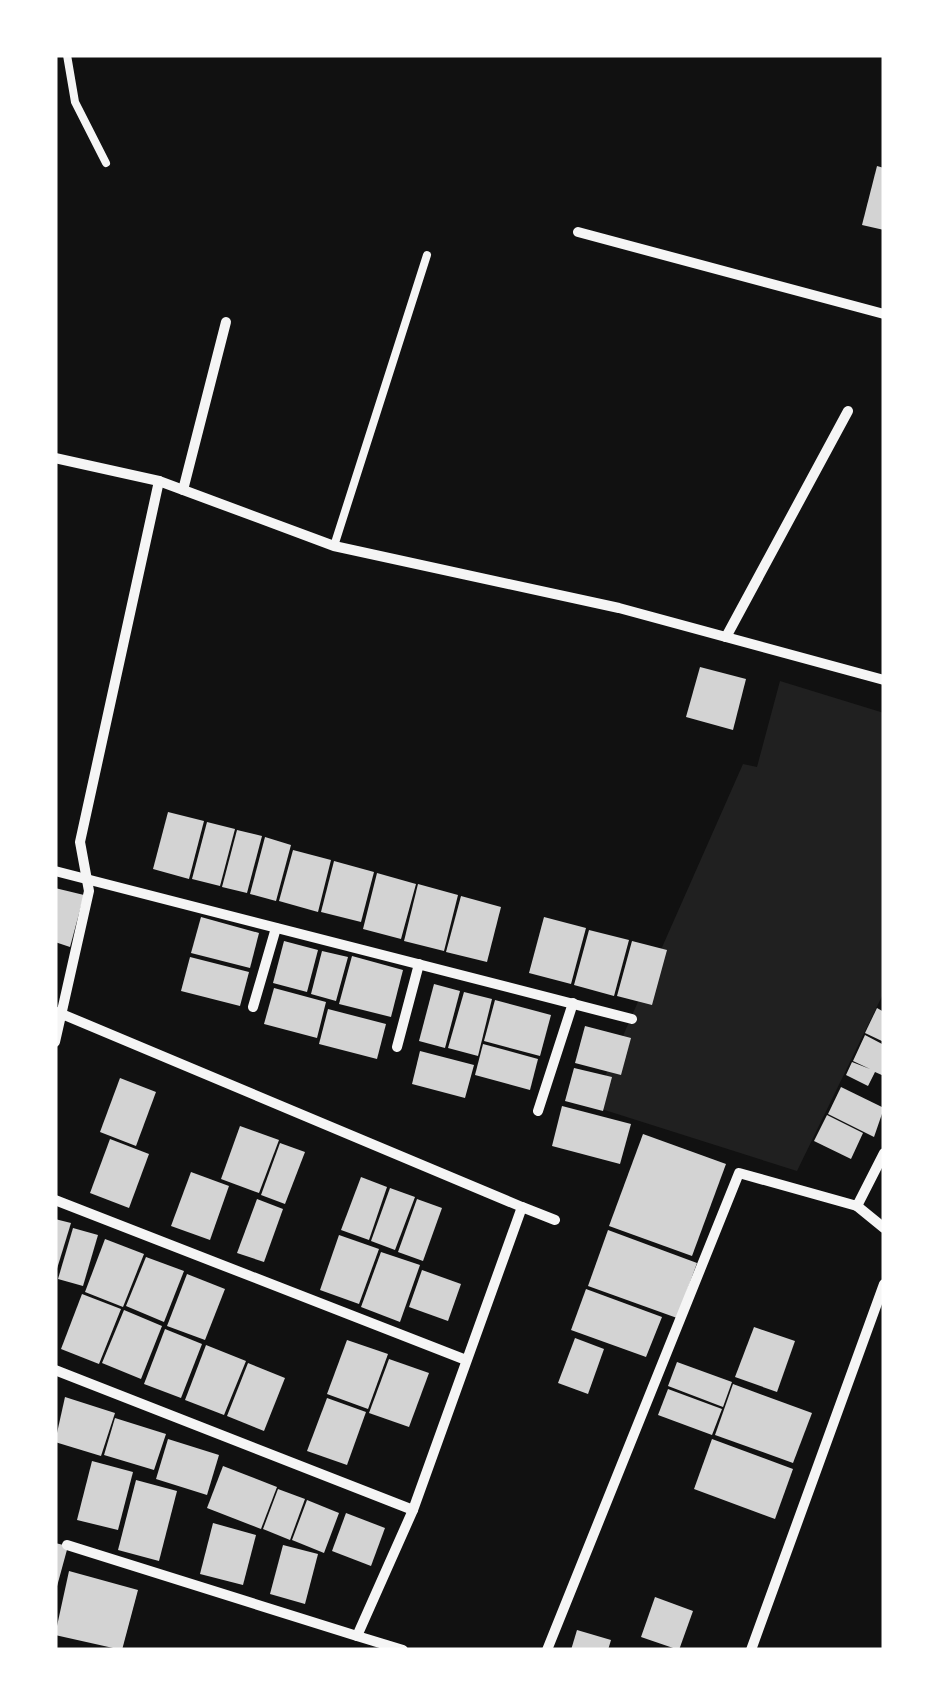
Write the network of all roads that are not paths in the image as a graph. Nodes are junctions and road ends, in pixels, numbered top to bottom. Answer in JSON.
{"nodes":[{"id":1,"x":67,"y":55,"type":"edge"},
{"id":2,"x":106,"y":162,"type":"dead end"},
{"id":3,"x":578,"y":232,"type":"dead end"},
{"id":4,"x":426,"y":255,"type":"dead end"},
{"id":5,"x":884,"y":314,"type":"edge"},
{"id":6,"x":226,"y":322,"type":"dead end"},
{"id":7,"x":848,"y":411,"type":"dead end"},
{"id":8,"x":55,"y":458,"type":"edge"},
{"id":9,"x":159,"y":481,"type":"junction"},
{"id":10,"x":183,"y":490,"type":"junction"},
{"id":11,"x":334,"y":546,"type":"junction"},
{"id":12,"x":726,"y":638,"type":"junction"},
{"id":13,"x":884,"y":680,"type":"edge"},
{"id":14,"x":55,"y":871,"type":"edge"},
{"id":15,"x":88,"y":879,"type":"junction"},
{"id":16,"x":276,"y":928,"type":"junction"},
{"id":17,"x":419,"y":964,"type":"junction"},
{"id":18,"x":573,"y":1004,"type":"junction"},
{"id":19,"x":253,"y":1007,"type":"dead end"},
{"id":20,"x":58,"y":1012,"type":"edge"},
{"id":21,"x":632,"y":1018,"type":"dead end"},
{"id":22,"x":55,"y":1042,"type":"edge"},
{"id":23,"x":397,"y":1046,"type":"dead end"},
{"id":24,"x":538,"y":1111,"type":"dead end"},
{"id":25,"x":884,"y":1153,"type":"edge"},
{"id":26,"x":55,"y":1200,"type":"edge"},
{"id":27,"x":856,"y":1206,"type":"junction"},
{"id":28,"x":522,"y":1207,"type":"junction"},
{"id":29,"x":555,"y":1220,"type":"dead end"},
{"id":30,"x":884,"y":1228,"type":"edge"},
{"id":31,"x":884,"y":1284,"type":"edge"},
{"id":32,"x":466,"y":1360,"type":"junction"},
{"id":33,"x":55,"y":1370,"type":"edge"},
{"id":34,"x":413,"y":1510,"type":"junction"},
{"id":35,"x":67,"y":1546,"type":"dead end"},
{"id":36,"x":357,"y":1636,"type":"junction"},
{"id":37,"x":402,"y":1650,"type":"edge"},
{"id":38,"x":547,"y":1650,"type":"edge"},
{"id":39,"x":751,"y":1650,"type":"edge"}],
"edges":[{"from":1,"to":2,"type":"lane"},
{"from":3,"to":5,"type":"street"},
{"from":4,"to":11,"type":"lane"},
{"from":6,"to":10,"type":"street"},
{"from":7,"to":12,"type":"street"},
{"from":8,"to":9,"type":"street"},
{"from":9,"to":10,"type":"street"},
{"from":9,"to":15,"type":"street"},
{"from":10,"to":11,"type":"street"},
{"from":11,"to":12,"type":"street"},
{"from":12,"to":13,"type":"street"},
{"from":14,"to":15,"type":"street"},
{"from":15,"to":16,"type":"street"},
{"from":15,"to":20,"type":"street"},
{"from":16,"to":17,"type":"street"},
{"from":16,"to":19,"type":"street"},
{"from":17,"to":18,"type":"street"},
{"from":17,"to":23,"type":"street"},
{"from":18,"to":21,"type":"street"},
{"from":18,"to":24,"type":"street"},
{"from":20,"to":22,"type":"street"},
{"from":20,"to":28,"type":"street"},
{"from":25,"to":27,"type":"street"},
{"from":26,"to":32,"type":"street"},
{"from":27,"to":30,"type":"street"},
{"from":27,"to":38,"type":"street"},
{"from":28,"to":29,"type":"street"},
{"from":28,"to":32,"type":"street"},
{"from":31,"to":39,"type":"street"},
{"from":32,"to":34,"type":"street"},
{"from":33,"to":34,"type":"street"},
{"from":34,"to":36,"type":"street"},
{"from":35,"to":36,"type":"street"},
{"from":36,"to":37,"type":"street"}]}
